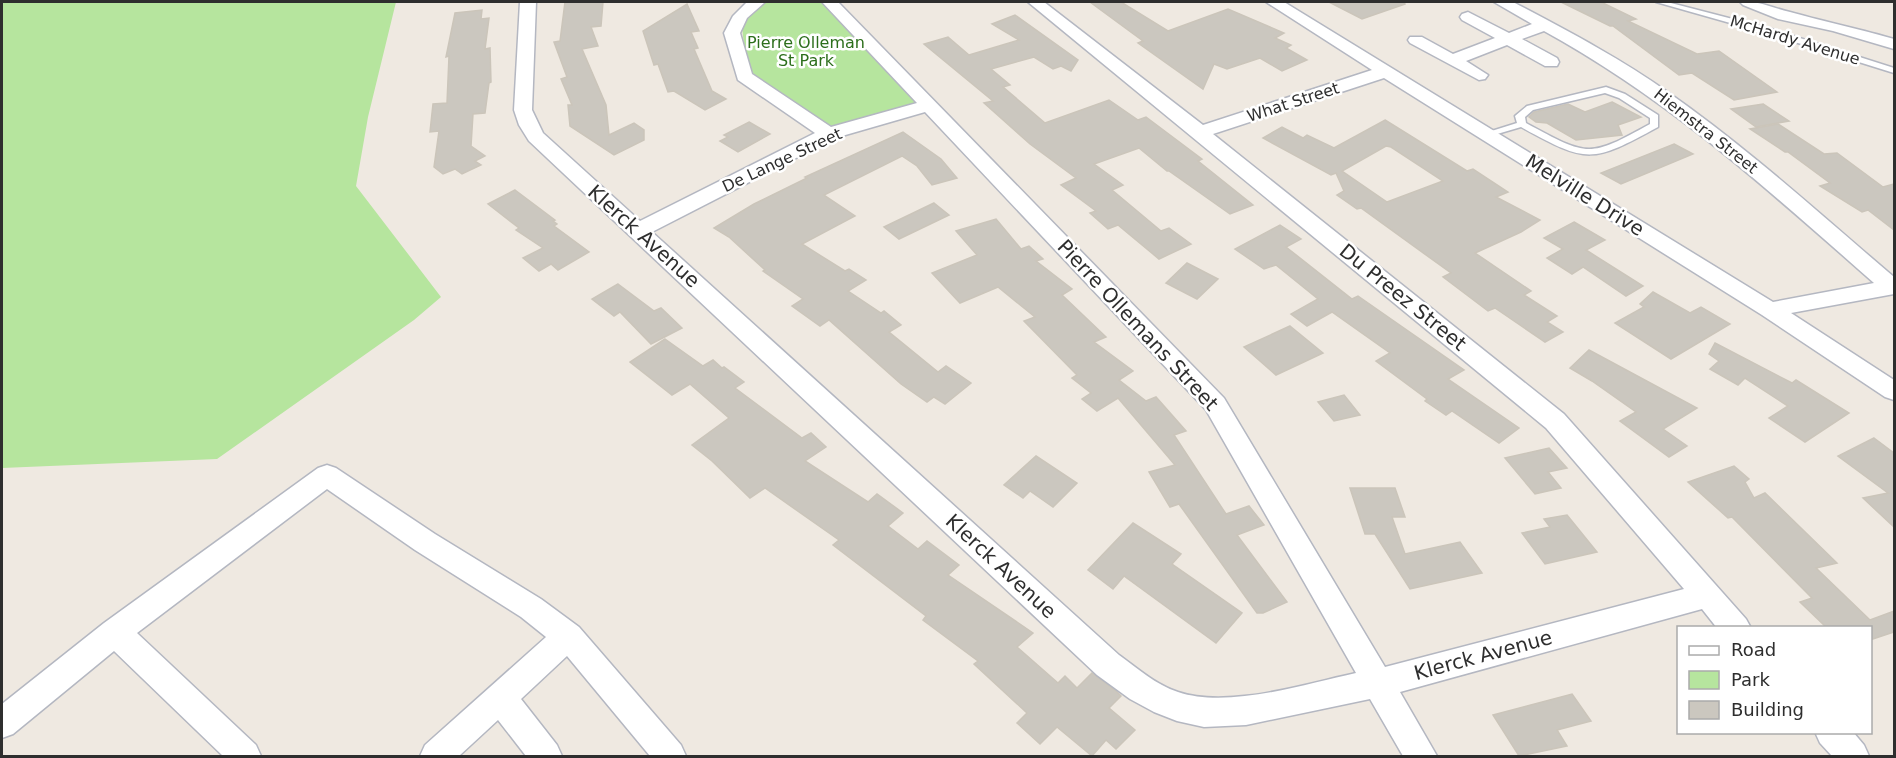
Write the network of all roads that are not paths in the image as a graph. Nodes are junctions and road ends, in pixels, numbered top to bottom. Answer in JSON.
{"nodes":[{"id":1,"x":528,"y":2,"type":"edge"},
{"id":2,"x":758,"y":2,"type":"edge"},
{"id":3,"x":830,"y":2,"type":"edge"},
{"id":4,"x":1035,"y":2,"type":"edge"},
{"id":5,"x":1274,"y":2,"type":"edge"},
{"id":6,"x":1502,"y":2,"type":"edge"},
{"id":7,"x":1660,"y":2,"type":"edge"},
{"id":8,"x":1748,"y":2,"type":"edge"},
{"id":9,"x":1468,"y":17,"type":"dead end"},
{"id":10,"x":1545,"y":25,"type":"junction"},
{"id":11,"x":1509,"y":38,"type":"junction"},
{"id":12,"x":1416,"y":40,"type":"dead end"},
{"id":13,"x":1894,"y":44,"type":"edge"},
{"id":14,"x":1452,"y":60,"type":"junction"},
{"id":15,"x":1551,"y":62,"type":"dead end"},
{"id":16,"x":1387,"y":71,"type":"junction"},
{"id":17,"x":1894,"y":71,"type":"edge"},
{"id":18,"x":1479,"y":75,"type":"dead end"},
{"id":19,"x":930,"y":105,"type":"junction"},
{"id":20,"x":1522,"y":124,"type":"junction"},
{"id":21,"x":1200,"y":132,"type":"junction"},
{"id":22,"x":828,"y":134,"type":"junction"},
{"id":23,"x":1487,"y":134,"type":"junction"},
{"id":24,"x":639,"y":230,"type":"junction"},
{"id":25,"x":1893,"y":287,"type":"edge"},
{"id":26,"x":1770,"y":310,"type":"junction"},
{"id":27,"x":1894,"y":391,"type":"edge"},
{"id":28,"x":1707,"y":595,"type":"junction"},
{"id":29,"x":1735,"y":626,"type":"edge"},
{"id":30,"x":115,"y":632,"type":"junction"},
{"id":31,"x":568,"y":636,"type":"junction"},
{"id":32,"x":1380,"y":683,"type":"junction"},
{"id":33,"x":500,"y":697,"type":"junction"},
{"id":34,"x":2,"y":723,"type":"edge"},
{"id":35,"x":1833,"y":734,"type":"edge"},
{"id":36,"x":245,"y":756,"type":"edge"},
{"id":37,"x":436,"y":756,"type":"edge"},
{"id":38,"x":546,"y":756,"type":"edge"},
{"id":39,"x":670,"y":756,"type":"edge"},
{"id":40,"x":1421,"y":756,"type":"edge"},
{"id":41,"x":1853,"y":756,"type":"edge"}],
"edges":[{"from":1,"to":24,"type":"street","name":"Klerck Avenue"},
{"from":2,"to":22,"type":"street"},
{"from":3,"to":19,"type":"street","name":"Pierre Ollemans Street"},
{"from":4,"to":21,"type":"street","name":"Du Preez Street"},
{"from":5,"to":16,"type":"street","name":"Melville Drive"},
{"from":6,"to":10,"type":"street","name":"Hiemstra Street"},
{"from":7,"to":17,"type":"lane","name":"McHardy Avenue"},
{"from":8,"to":13,"type":"street","name":"McHardy Avenue"},
{"from":9,"to":11,"type":"street"},
{"from":10,"to":11,"type":"street"},
{"from":10,"to":25,"type":"street","name":"Hiemstra Street"},
{"from":11,"to":14,"type":"street"},
{"from":11,"to":15,"type":"street"},
{"from":12,"to":14,"type":"street"},
{"from":14,"to":18,"type":"street"},
{"from":16,"to":21,"type":"street","name":"What Street"},
{"from":16,"to":23,"type":"street","name":"Melville Drive"},
{"from":19,"to":22,"type":"street","name":"De Lange Street"},
{"from":19,"to":32,"type":"street","name":"Pierre Ollemans Street"},
{"from":20,"to":20,"type":"lane"},
{"from":20,"to":23,"type":"lane"},
{"from":21,"to":28,"type":"street","name":"Du Preez Street"},
{"from":22,"to":24,"type":"street","name":"De Lange Street"},
{"from":23,"to":26,"type":"street","name":"Melville Drive"},
{"from":24,"to":32,"type":"street","name":"Klerck Avenue"},
{"from":25,"to":26,"type":"street"},
{"from":26,"to":27,"type":"street","name":"Melville Drive"},
{"from":28,"to":29,"type":"street","name":"Du Preez Street"},
{"from":28,"to":32,"type":"street","name":"Klerck Avenue"},
{"from":30,"to":31,"type":"street"},
{"from":30,"to":34,"type":"street"},
{"from":30,"to":36,"type":"street"},
{"from":31,"to":33,"type":"street"},
{"from":31,"to":39,"type":"street"},
{"from":32,"to":40,"type":"street","name":"Pierre Ollemans Street"},
{"from":33,"to":37,"type":"street"},
{"from":33,"to":38,"type":"street"},
{"from":35,"to":41,"type":"street"}]}
